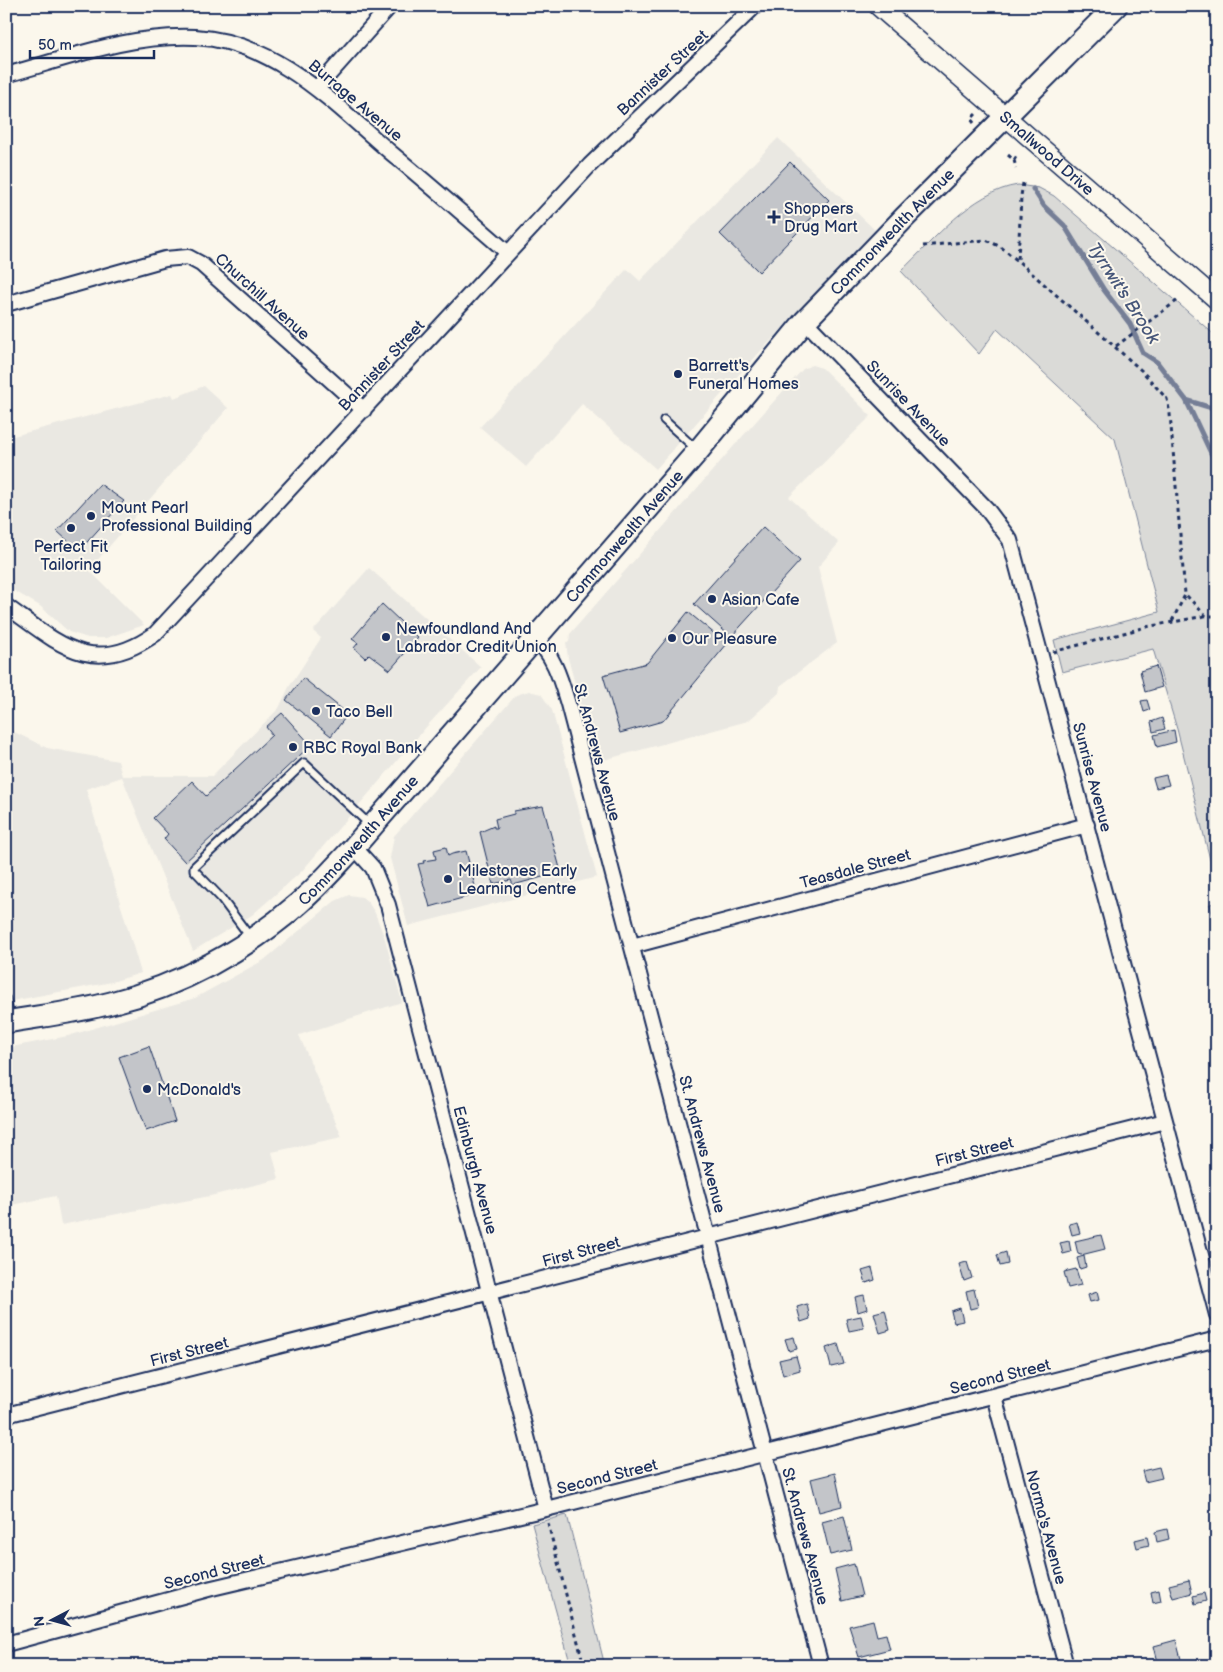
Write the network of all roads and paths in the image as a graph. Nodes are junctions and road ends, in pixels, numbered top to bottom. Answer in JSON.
{"nodes":[{"id":1,"x":390,"y":6,"type":"edge"},
{"id":2,"x":755,"y":6,"type":"edge"},
{"id":3,"x":878,"y":6,"type":"edge"},
{"id":4,"x":1116,"y":6,"type":"edge"},
{"id":5,"x":6,"y":75,"type":"edge"},
{"id":6,"x":316,"y":88,"type":"junction"},
{"id":7,"x":1007,"y":116,"type":"junction"},
{"id":8,"x":1008,"y":154,"type":"dead end"},
{"id":9,"x":1018,"y":154,"type":"dead end"},
{"id":10,"x":1014,"y":160,"type":"junction"},
{"id":11,"x":1016,"y":168,"type":"dead end"},
{"id":12,"x":1024,"y":183,"type":"dead end"},
{"id":13,"x":923,"y":246,"type":"dead end"},
{"id":14,"x":508,"y":253,"type":"junction"},
{"id":15,"x":1018,"y":261,"type":"junction"},
{"id":16,"x":1178,"y":300,"type":"dead end"},
{"id":17,"x":1217,"y":300,"type":"edge"},
{"id":18,"x":6,"y":304,"type":"edge"},
{"id":19,"x":805,"y":321,"type":"junction"},
{"id":20,"x":1116,"y":346,"type":"junction"},
{"id":21,"x":364,"y":410,"type":"junction"},
{"id":22,"x":664,"y":420,"type":"dead end"},
{"id":23,"x":698,"y":451,"type":"junction"},
{"id":24,"x":1185,"y":594,"type":"junction"},
{"id":25,"x":6,"y":606,"type":"edge"},
{"id":26,"x":1206,"y":616,"type":"junction"},
{"id":27,"x":1217,"y":616,"type":"edge"},
{"id":28,"x":1172,"y":621,"type":"junction"},
{"id":29,"x":534,"y":638,"type":"junction"},
{"id":30,"x":1043,"y":655,"type":"junction"},
{"id":31,"x":1087,"y":825,"type":"junction"},
{"id":32,"x":372,"y":827,"type":"junction"},
{"id":33,"x":354,"y":847,"type":"junction"},
{"id":34,"x":251,"y":939,"type":"junction"},
{"id":35,"x":632,"y":946,"type":"junction"},
{"id":36,"x":6,"y":999,"type":"edge"},
{"id":37,"x":8,"y":1021,"type":"edge"},
{"id":38,"x":1165,"y":1121,"type":"junction"},
{"id":39,"x":710,"y":1236,"type":"junction"},
{"id":40,"x":490,"y":1294,"type":"junction"},
{"id":41,"x":1217,"y":1315,"type":"edge"},
{"id":42,"x":1217,"y":1339,"type":"edge"},
{"id":43,"x":994,"y":1396,"type":"junction"},
{"id":44,"x":6,"y":1415,"type":"edge"},
{"id":45,"x":766,"y":1453,"type":"junction"},
{"id":46,"x":546,"y":1509,"type":"junction"},
{"id":47,"x":6,"y":1644,"type":"edge"},
{"id":48,"x":584,"y":1666,"type":"edge"},
{"id":49,"x":822,"y":1666,"type":"edge"},
{"id":50,"x":1066,"y":1666,"type":"edge"}],
"edges":[{"from":1,"to":6,"type":"street"},
{"from":2,"to":14,"type":"street","name":"Bannister Street"},
{"from":3,"to":7,"type":"street","name":"Smallwood Drive"},
{"from":4,"to":7,"type":"main road","name":"Commonwealth Avenue"},
{"from":5,"to":6,"type":"street","name":"Burrage Avenue"},
{"from":6,"to":14,"type":"street","name":"Burrage Avenue"},
{"from":7,"to":17,"type":"street","name":"Smallwood Drive"},
{"from":7,"to":19,"type":"main road","name":"Commonwealth Avenue"},
{"from":8,"to":10,"type":"path"},
{"from":9,"to":10,"type":"path"},
{"from":10,"to":11,"type":"path"},
{"from":12,"to":15,"type":"path"},
{"from":13,"to":15,"type":"path"},
{"from":14,"to":21,"type":"street","name":"Bannister Street"},
{"from":15,"to":20,"type":"path"},
{"from":16,"to":20,"type":"path"},
{"from":18,"to":21,"type":"street","name":"Churchill Avenue"},
{"from":19,"to":23,"type":"main road","name":"Commonwealth Avenue"},
{"from":19,"to":30,"type":"street","name":"Sunrise Avenue"},
{"from":20,"to":24,"type":"path"},
{"from":21,"to":25,"type":"street","name":"Bannister Street"},
{"from":22,"to":23,"type":"lane"},
{"from":23,"to":29,"type":"main road","name":"Commonwealth Avenue"},
{"from":24,"to":26,"type":"path"},
{"from":24,"to":28,"type":"path"},
{"from":26,"to":27,"type":"path"},
{"from":26,"to":28,"type":"path"},
{"from":28,"to":30,"type":"path"},
{"from":29,"to":32,"type":"main road","name":"Commonwealth Avenue"},
{"from":29,"to":35,"type":"street","name":"St. Andrews Avenue"},
{"from":30,"to":31,"type":"street","name":"Sunrise Avenue"},
{"from":31,"to":35,"type":"street","name":"Teasdale Street"},
{"from":31,"to":38,"type":"street","name":"Sunrise Avenue"},
{"from":32,"to":33,"type":"main road","name":"Commonwealth Avenue"},
{"from":32,"to":34,"type":"lane"},
{"from":33,"to":34,"type":"main road","name":"Commonwealth Avenue"},
{"from":33,"to":40,"type":"street","name":"Edinburgh Avenue"},
{"from":34,"to":37,"type":"main road","name":"Commonwealth Avenue"},
{"from":35,"to":39,"type":"street","name":"St. Andrews Avenue"},
{"from":36,"to":37,"type":"lane"},
{"from":38,"to":39,"type":"street","name":"First Street"},
{"from":38,"to":41,"type":"street","name":"Sunrise Avenue"},
{"from":39,"to":40,"type":"street","name":"First Street"},
{"from":39,"to":45,"type":"street","name":"St. Andrews Avenue"},
{"from":40,"to":44,"type":"street","name":"First Street"},
{"from":40,"to":46,"type":"street","name":"Edinburgh Avenue"},
{"from":42,"to":43,"type":"street","name":"Second Street"},
{"from":43,"to":45,"type":"street","name":"Second Street"},
{"from":43,"to":50,"type":"street","name":"Norma's Avenue"},
{"from":45,"to":46,"type":"street","name":"Second Street"},
{"from":45,"to":49,"type":"street","name":"St. Andrews Avenue"},
{"from":46,"to":47,"type":"street","name":"Second Street"},
{"from":46,"to":48,"type":"path"}]}
